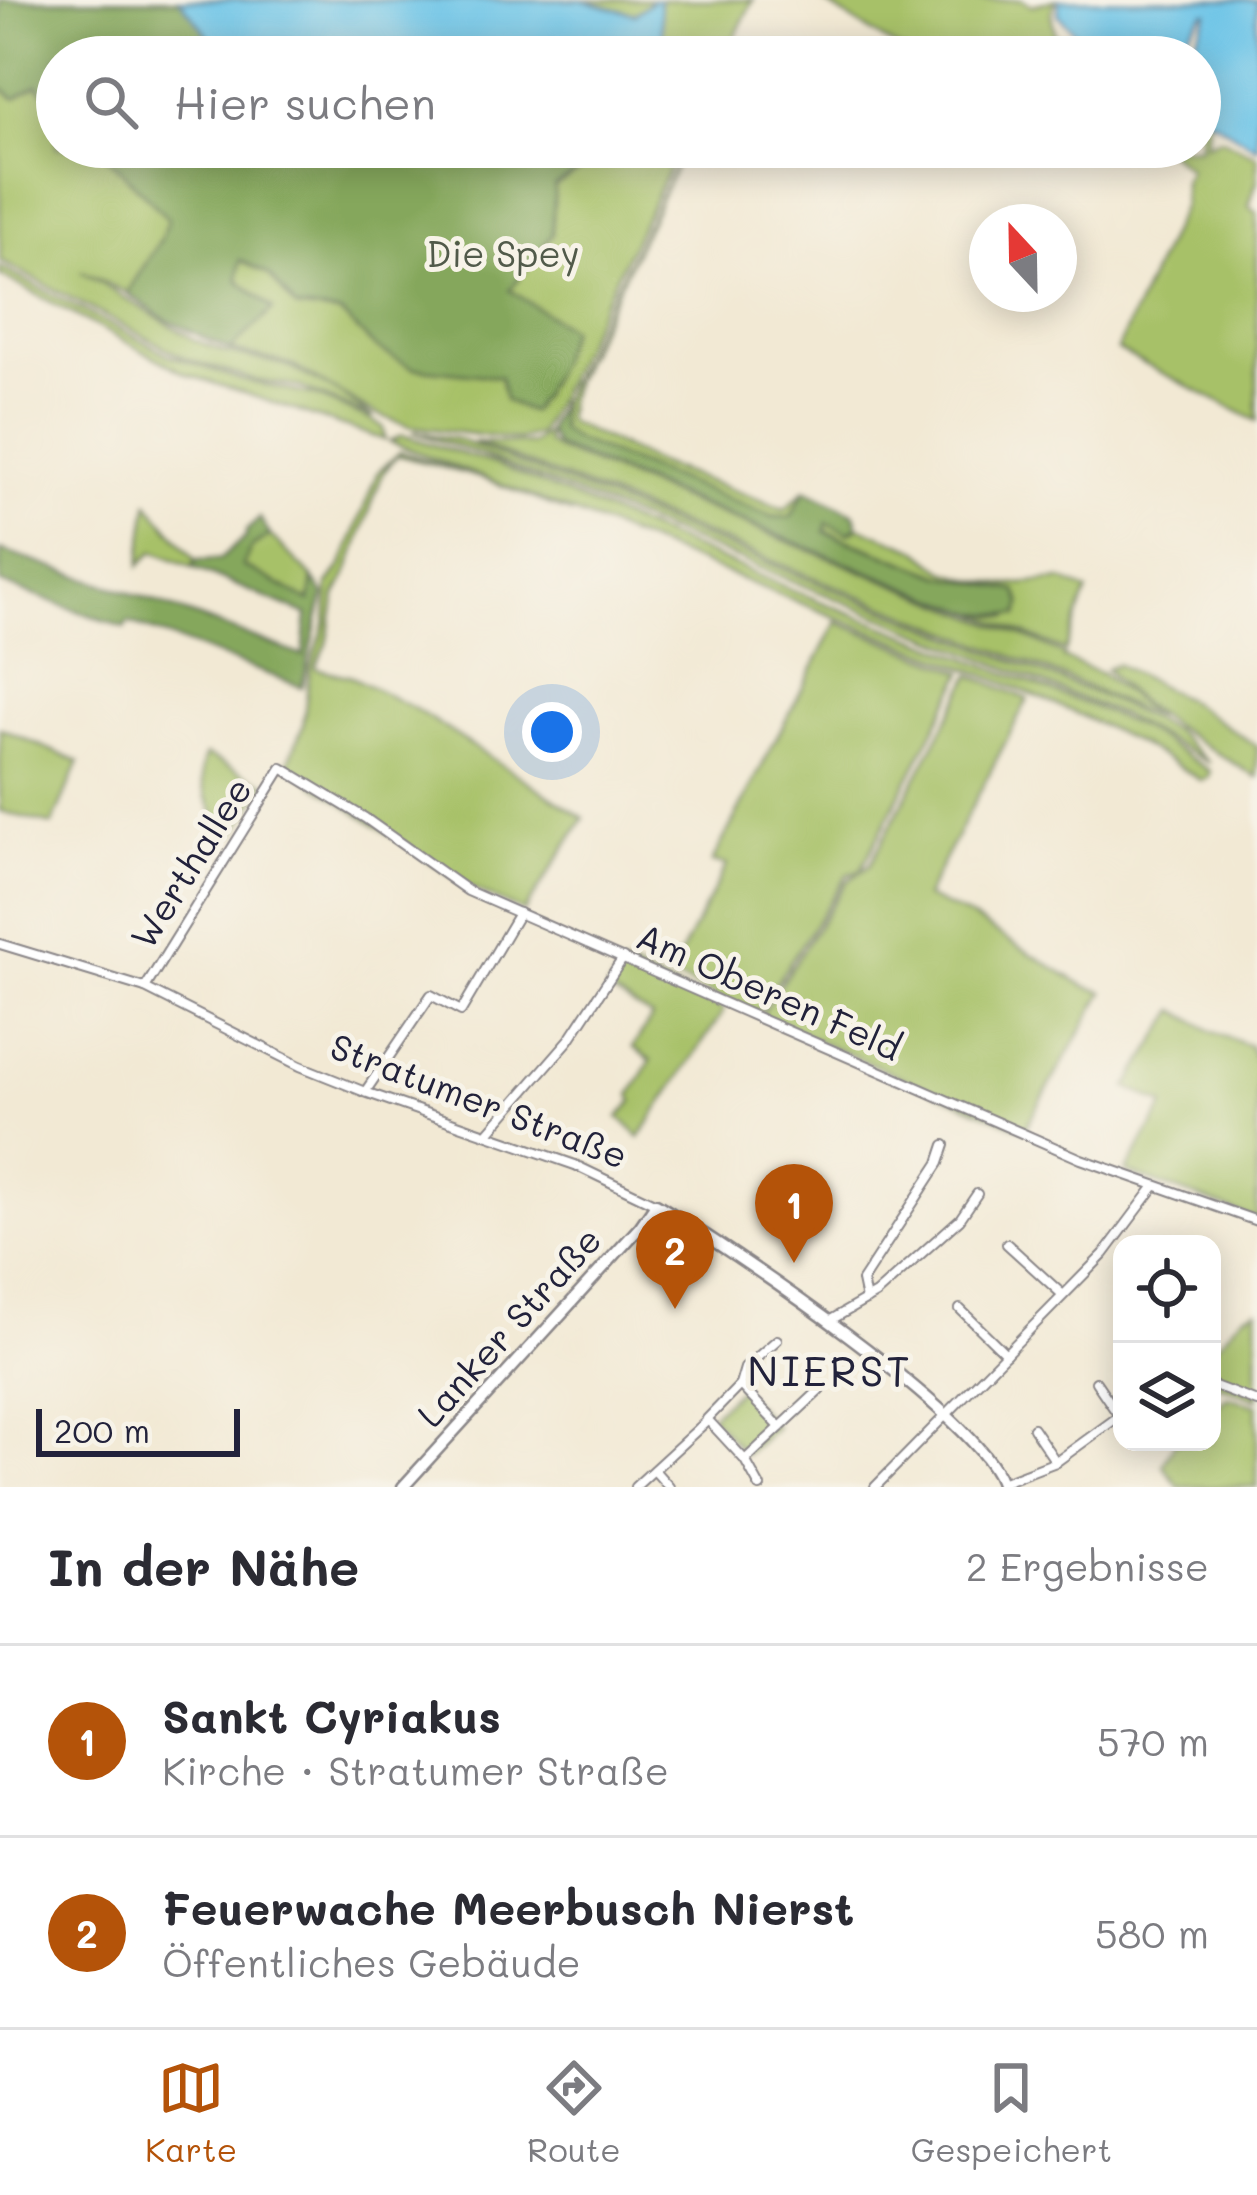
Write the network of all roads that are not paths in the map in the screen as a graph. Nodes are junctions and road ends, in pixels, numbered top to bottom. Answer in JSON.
{"nodes":[{"id":1,"x":282,"y":768,"type":"joint"},
{"id":2,"x":519,"y":913,"type":"junction"},
{"id":3,"x":0,"y":944,"type":"edge"},
{"id":4,"x":623,"y":958,"type":"junction"},
{"id":5,"x":145,"y":988,"type":"junction"},
{"id":6,"x":365,"y":1092,"type":"junction"},
{"id":7,"x":487,"y":1134,"type":"junction"},
{"id":8,"x":945,"y":1145,"type":"dead end"},
{"id":9,"x":1155,"y":1186,"type":"junction"},
{"id":10,"x":977,"y":1194,"type":"dead end"},
{"id":11,"x":656,"y":1204,"type":"junction"},
{"id":12,"x":1257,"y":1222,"type":"edge"},
{"id":13,"x":1007,"y":1244,"type":"dead end"},
{"id":14,"x":1064,"y":1295,"type":"junction"},
{"id":15,"x":866,"y":1300,"type":"junction"},
{"id":16,"x":960,"y":1309,"type":"dead end"},
{"id":17,"x":828,"y":1322,"type":"junction"},
{"id":18,"x":777,"y":1340,"type":"dead end"},
{"id":19,"x":1006,"y":1354,"type":"junction"},
{"id":20,"x":1096,"y":1382,"type":"dead end"},
{"id":21,"x":740,"y":1385,"type":"junction"},
{"id":22,"x":822,"y":1388,"type":"dead end"},
{"id":23,"x":1221,"y":1388,"type":"edge"},
{"id":24,"x":1257,"y":1402,"type":"edge"},
{"id":25,"x":1113,"y":1405,"type":"edge"},
{"id":26,"x":947,"y":1415,"type":"junction"},
{"id":27,"x":707,"y":1420,"type":"junction"},
{"id":28,"x":1113,"y":1420,"type":"edge"},
{"id":29,"x":780,"y":1427,"type":"junction"},
{"id":30,"x":1034,"y":1428,"type":"dead end"},
{"id":31,"x":745,"y":1460,"type":"junction"},
{"id":32,"x":1056,"y":1462,"type":"junction"},
{"id":33,"x":653,"y":1470,"type":"junction"},
{"id":34,"x":1002,"y":1485,"type":"edge"},
{"id":35,"x":762,"y":1486,"type":"edge"},
{"id":36,"x":403,"y":1487,"type":"edge"},
{"id":37,"x":634,"y":1487,"type":"edge"},
{"id":38,"x":669,"y":1487,"type":"edge"},
{"id":39,"x":875,"y":1487,"type":"edge"}],
"edges":[{"from":1,"to":2,"type":"street","name":"Am Oberen Feld"},
{"from":1,"to":5,"type":"street","name":"Werthallee"},
{"from":2,"to":4,"type":"street","name":"Am Oberen Feld"},
{"from":2,"to":6,"type":"street"},
{"from":3,"to":5,"type":"street","name":"Stratumer Straße"},
{"from":4,"to":7,"type":"street"},
{"from":4,"to":9,"type":"street","name":"Am Oberen Feld"},
{"from":5,"to":6,"type":"street","name":"Stratumer Straße"},
{"from":6,"to":7,"type":"street","name":"Stratumer Straße"},
{"from":7,"to":11,"type":"street","name":"Stratumer Straße"},
{"from":8,"to":15,"type":"street"},
{"from":9,"to":12,"type":"street","name":"Am Oberen Feld"},
{"from":9,"to":14,"type":"street"},
{"from":10,"to":15,"type":"street"},
{"from":11,"to":17,"type":"street","name":"Stratumer Straße"},
{"from":11,"to":36,"type":"street","name":"Lanker Straße"},
{"from":13,"to":14,"type":"street"},
{"from":14,"to":19,"type":"street"},
{"from":15,"to":17,"type":"street"},
{"from":16,"to":19,"type":"street"},
{"from":17,"to":26,"type":"street","name":"Stratumer Straße"},
{"from":18,"to":21,"type":"street"},
{"from":19,"to":26,"type":"street"},
{"from":20,"to":25,"type":"street"},
{"from":21,"to":27,"type":"street"},
{"from":21,"to":29,"type":"street"},
{"from":22,"to":29,"type":"street"},
{"from":23,"to":24,"type":"street"},
{"from":26,"to":34,"type":"street","name":"Stratumer Straße"},
{"from":26,"to":39,"type":"street"},
{"from":27,"to":31,"type":"street"},
{"from":27,"to":33,"type":"street"},
{"from":28,"to":32,"type":"street"},
{"from":29,"to":31,"type":"street"},
{"from":30,"to":32,"type":"street"},
{"from":31,"to":35,"type":"street"},
{"from":32,"to":34,"type":"street"},
{"from":33,"to":37,"type":"street"},
{"from":33,"to":38,"type":"street"}]}
